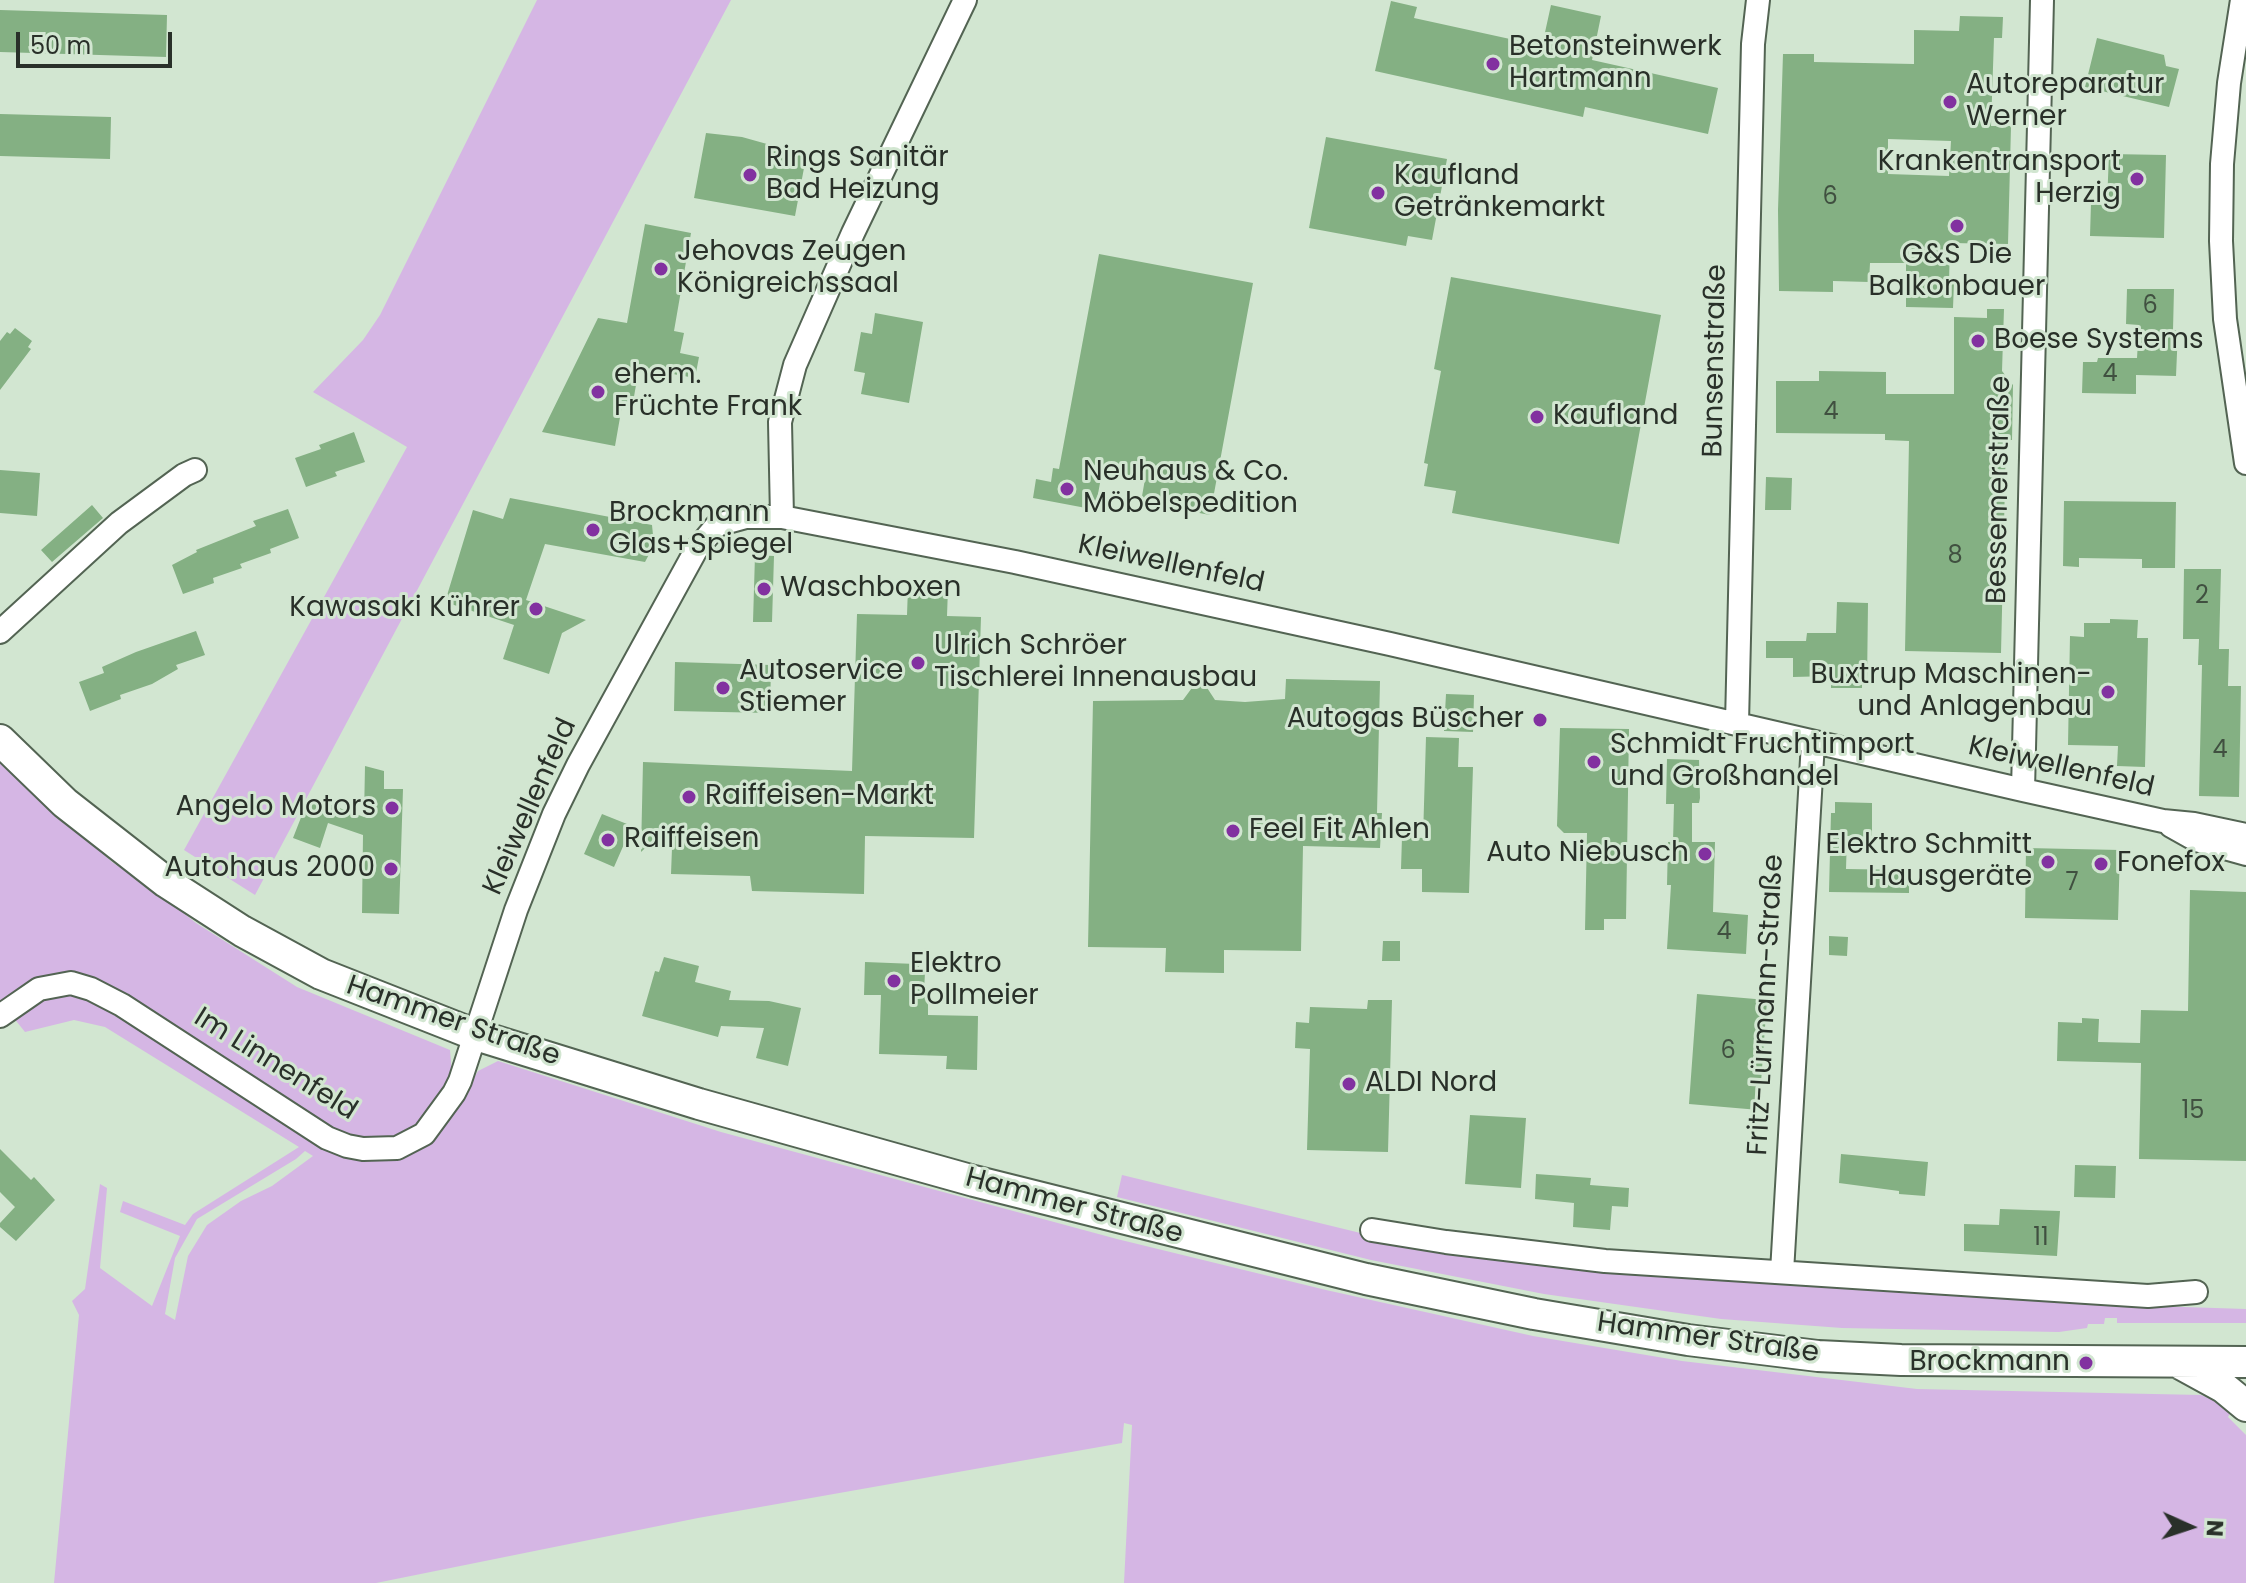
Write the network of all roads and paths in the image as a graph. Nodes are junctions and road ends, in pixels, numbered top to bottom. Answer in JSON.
{"nodes":[{"id":1,"x":965,"y":0,"type":"edge"},
{"id":2,"x":1758,"y":0,"type":"edge"},
{"id":3,"x":2042,"y":0,"type":"edge"},
{"id":4,"x":2242,"y":0,"type":"edge"},
{"id":5,"x":2246,"y":463,"type":"edge"},
{"id":6,"x":195,"y":470,"type":"dead end"},
{"id":7,"x":782,"y":517,"type":"junction"},
{"id":8,"x":0,"y":632,"type":"edge"},
{"id":9,"x":1737,"y":723,"type":"junction"},
{"id":10,"x":0,"y":740,"type":"edge"},
{"id":11,"x":1813,"y":742,"type":"junction"},
{"id":12,"x":2023,"y":790,"type":"junction"},
{"id":13,"x":2163,"y":821,"type":"junction"},
{"id":14,"x":2246,"y":835,"type":"edge"},
{"id":15,"x":2246,"y":854,"type":"edge"},
{"id":16,"x":0,"y":1016,"type":"edge"},
{"id":17,"x":476,"y":1035,"type":"junction"},
{"id":18,"x":1372,"y":1230,"type":"dead end"},
{"id":19,"x":1782,"y":1272,"type":"junction"},
{"id":20,"x":2196,"y":1292,"type":"dead end"},
{"id":21,"x":2246,"y":1362,"type":"edge"},
{"id":22,"x":2179,"y":1363,"type":"junction"},
{"id":23,"x":2246,"y":1406,"type":"edge"}],
"edges":[{"from":1,"to":7,"type":"street"},
{"from":2,"to":9,"type":"street","name":"Bunsenstraße"},
{"from":3,"to":12,"type":"street","name":"Bessemerstraße"},
{"from":4,"to":5,"type":"street"},
{"from":6,"to":8,"type":"street"},
{"from":7,"to":9,"type":"street","name":"Kleiwellenfeld"},
{"from":7,"to":17,"type":"street","name":"Kleiwellenfeld"},
{"from":9,"to":11,"type":"street","name":"Kleiwellenfeld"},
{"from":10,"to":17,"type":"main road","name":"Hammer Straße"},
{"from":11,"to":12,"type":"street","name":"Kleiwellenfeld"},
{"from":11,"to":19,"type":"street","name":"Fritz-Lürmann-Straße"},
{"from":12,"to":13,"type":"street","name":"Kleiwellenfeld"},
{"from":13,"to":14,"type":"street","name":"Kleiwellenfeld"},
{"from":13,"to":15,"type":"street","name":"Kleiwellenfeld"},
{"from":16,"to":17,"type":"street","name":"Im Linnenfeld"},
{"from":17,"to":22,"type":"main road","name":"Hammer Straße"},
{"from":18,"to":19,"type":"street"},
{"from":19,"to":20,"type":"street"},
{"from":21,"to":22,"type":"main road","name":"Hammer Straße"},
{"from":22,"to":23,"type":"main road"}]}
